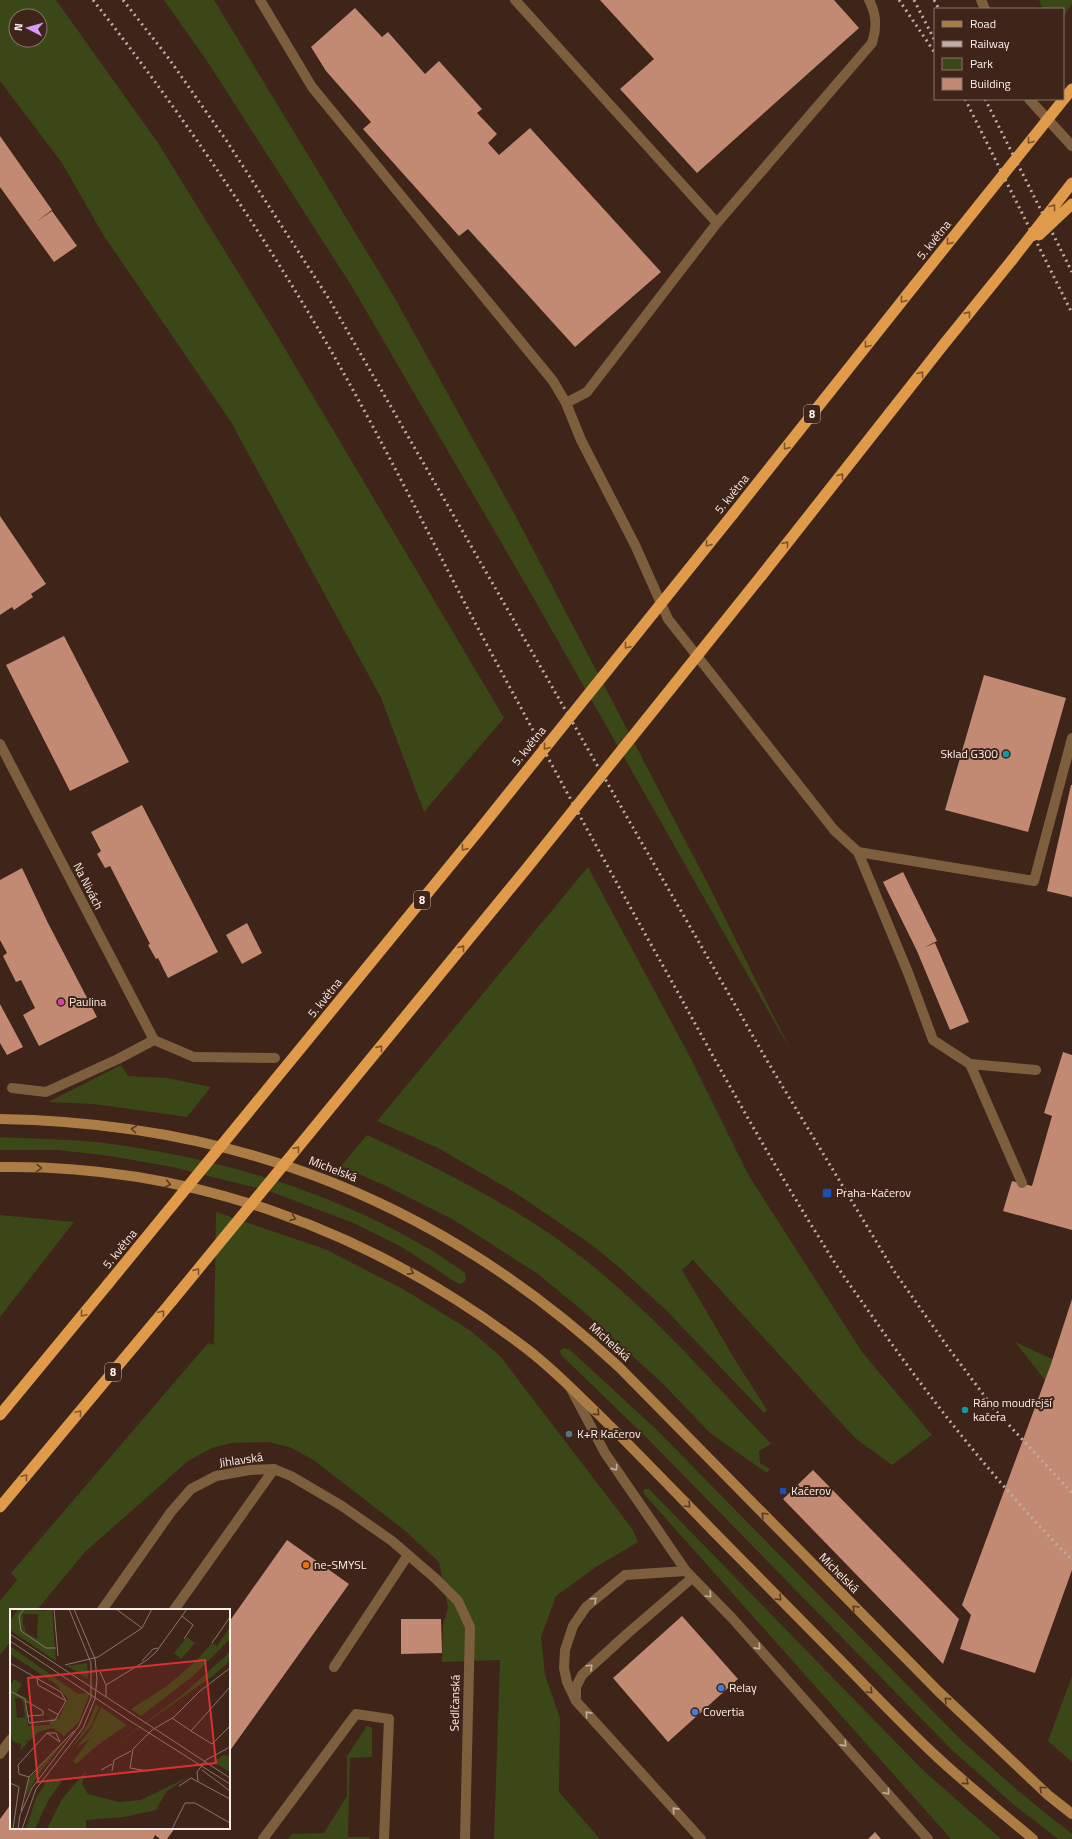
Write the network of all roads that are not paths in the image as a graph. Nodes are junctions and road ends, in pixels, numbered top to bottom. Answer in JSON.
{"nodes":[{"id":1,"x":260,"y":0,"type":"edge"},
{"id":2,"x":514,"y":0,"type":"edge"},
{"id":3,"x":869,"y":0,"type":"edge"},
{"id":4,"x":1072,"y":89,"type":"edge"},
{"id":5,"x":1064,"y":99,"type":"edge"},
{"id":6,"x":1030,"y":100,"type":"edge"},
{"id":7,"x":1063,"y":100,"type":"edge"},
{"id":8,"x":1072,"y":146,"type":"edge"},
{"id":9,"x":1072,"y":183,"type":"edge"},
{"id":10,"x":1072,"y":204,"type":"edge"},
{"id":11,"x":717,"y":223,"type":"junction"},
{"id":12,"x":1012,"y":260,"type":"junction"},
{"id":13,"x":566,"y":403,"type":"junction"},
{"id":14,"x":1072,"y":738,"type":"edge"},
{"id":15,"x":0,"y":744,"type":"edge"},
{"id":16,"x":858,"y":852,"type":"junction"},
{"id":17,"x":154,"y":1040,"type":"junction"},
{"id":18,"x":275,"y":1058,"type":"dead end"},
{"id":19,"x":970,"y":1064,"type":"junction"},
{"id":20,"x":1036,"y":1070,"type":"dead end"},
{"id":21,"x":12,"y":1088,"type":"dead end"},
{"id":22,"x":0,"y":1119,"type":"edge"},
{"id":23,"x":0,"y":1167,"type":"edge"},
{"id":24,"x":1022,"y":1183,"type":"dead end"},
{"id":25,"x":569,"y":1385,"type":"junction"},
{"id":26,"x":0,"y":1415,"type":"edge"},
{"id":27,"x":274,"y":1469,"type":"junction"},
{"id":28,"x":0,"y":1507,"type":"edge"},
{"id":29,"x":408,"y":1555,"type":"junction"},
{"id":30,"x":689,"y":1574,"type":"junction"},
{"id":31,"x":436,"y":1579,"type":"joint"},
{"id":32,"x":103,"y":1609,"type":"edge"},
{"id":33,"x":175,"y":1609,"type":"edge"},
{"id":34,"x":334,"y":1667,"type":"dead end"},
{"id":35,"x":576,"y":1701,"type":"junction"},
{"id":36,"x":10,"y":1741,"type":"edge"},
{"id":37,"x":0,"y":1754,"type":"edge"},
{"id":38,"x":1072,"y":1814,"type":"edge"},
{"id":39,"x":263,"y":1839,"type":"edge"},
{"id":40,"x":384,"y":1839,"type":"edge"},
{"id":41,"x":465,"y":1839,"type":"edge"},
{"id":42,"x":701,"y":1839,"type":"edge"},
{"id":43,"x":928,"y":1839,"type":"edge"},
{"id":44,"x":1033,"y":1839,"type":"edge"}],
"edges":[{"from":1,"to":13,"type":"street"},
{"from":2,"to":11,"type":"street"},
{"from":3,"to":11,"type":"street"},
{"from":4,"to":5,"type":"highway","name":"5. května","number":"8","one_way":true,"bridge":true},
{"from":6,"to":8,"type":"street"},
{"from":7,"to":26,"type":"highway","name":"5. května","number":"8","one_way":true,"bridge":true},
{"from":12,"to":9,"type":"highway","number":"8","one_way":true,"bridge":true},
{"from":10,"to":12,"type":"highway","bridge":true},
{"from":11,"to":13,"type":"street"},
{"from":28,"to":12,"type":"highway","number":"8","one_way":true,"bridge":true},
{"from":13,"to":16,"type":"street"},
{"from":14,"to":16,"type":"street"},
{"from":15,"to":17,"type":"street","name":"Na Nivách"},
{"from":16,"to":19,"type":"street"},
{"from":17,"to":18,"type":"street"},
{"from":17,"to":21,"type":"street"},
{"from":19,"to":20,"type":"street"},
{"from":19,"to":24,"type":"street"},
{"from":38,"to":22,"type":"main road","name":"Michelská","one_way":true},
{"from":23,"to":25,"type":"main road","one_way":true},
{"from":25,"to":30,"type":"street","one_way":true},
{"from":25,"to":44,"type":"main road","one_way":true},
{"from":27,"to":29,"type":"street","name":"Jihlavská"},
{"from":27,"to":32,"type":"street","name":"Jihlavská"},
{"from":27,"to":33,"type":"street"},
{"from":29,"to":31,"type":"street","name":"Jihlavská"},
{"from":29,"to":34,"type":"street"},
{"from":35,"to":30,"type":"street","one_way":true},
{"from":35,"to":30,"type":"street","one_way":true},
{"from":30,"to":43,"type":"street","one_way":true},
{"from":31,"to":41,"type":"street","name":"Sedlčanská"},
{"from":42,"to":35,"type":"street","one_way":true},
{"from":36,"to":37,"type":"street"},
{"from":39,"to":40,"type":"street"}]}
